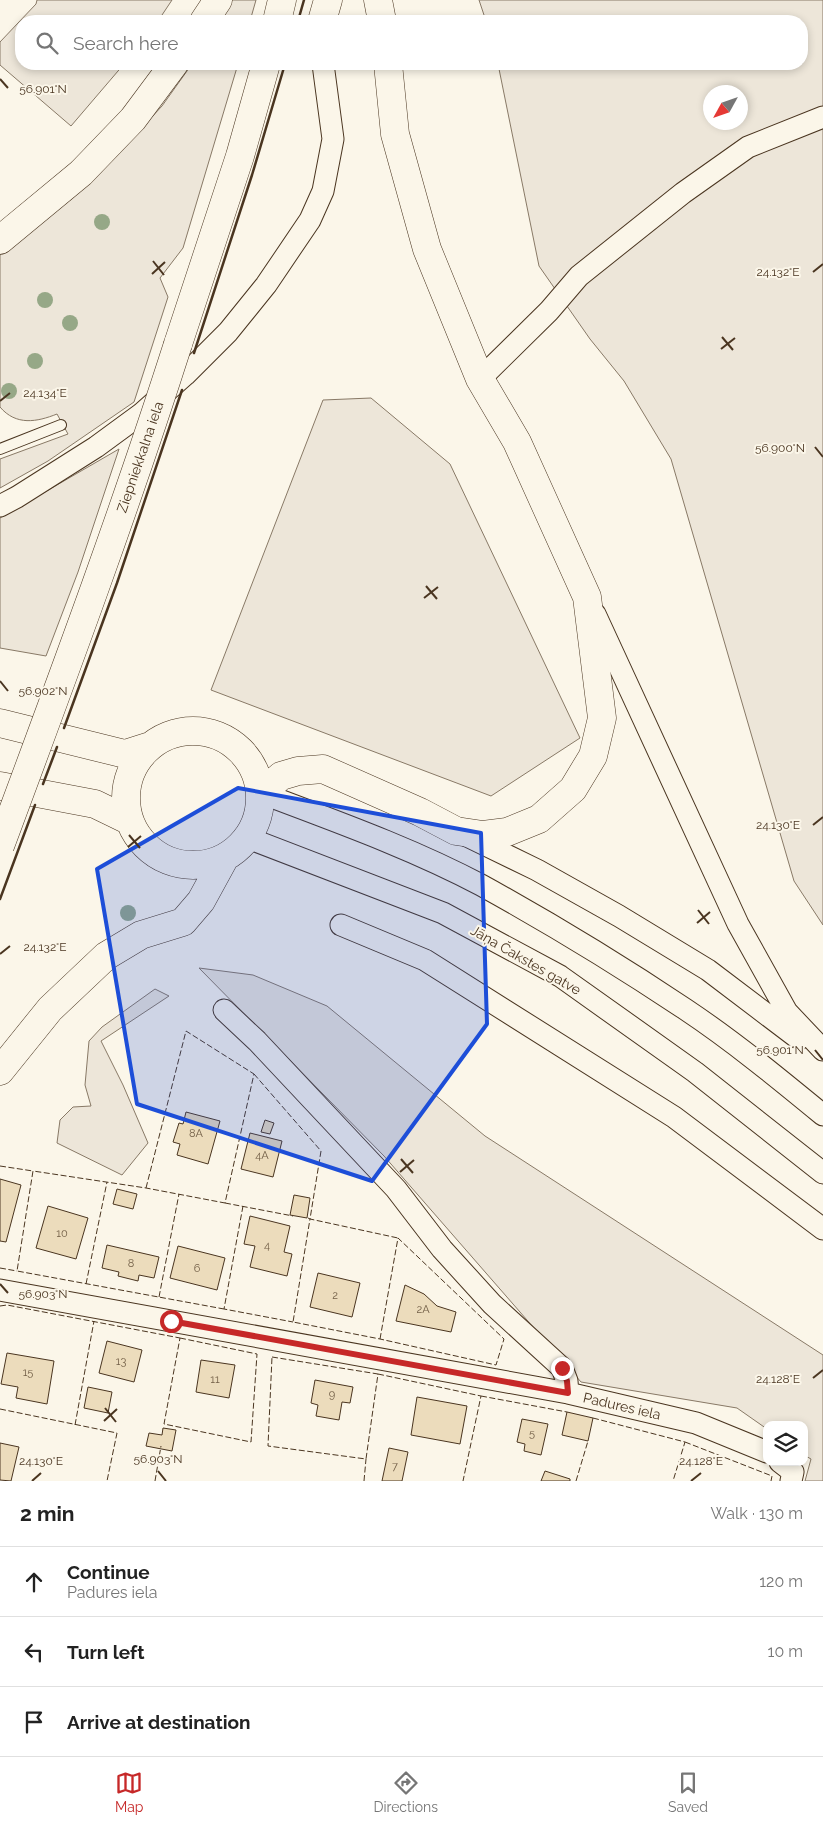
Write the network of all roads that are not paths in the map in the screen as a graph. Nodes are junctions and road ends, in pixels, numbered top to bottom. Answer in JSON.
{"nodes":[{"id":1,"x":218,"y":0,"type":"edge"},
{"id":2,"x":282,"y":0,"type":"edge"},
{"id":3,"x":328,"y":0,"type":"edge"},
{"id":4,"x":378,"y":0,"type":"edge"},
{"id":5,"x":208,"y":15,"type":"edge"},
{"id":6,"x":278,"y":15,"type":"edge"},
{"id":7,"x":324,"y":15,"type":"edge"},
{"id":8,"x":381,"y":15,"type":"edge"},
{"id":9,"x":170,"y":70,"type":"edge"},
{"id":10,"x":264,"y":70,"type":"edge"},
{"id":11,"x":324,"y":70,"type":"edge"},
{"id":12,"x":389,"y":70,"type":"edge"},
{"id":13,"x":823,"y":117,"type":"edge"},
{"id":14,"x":0,"y":240,"type":"edge"},
{"id":15,"x":480,"y":379,"type":"junction"},
{"id":16,"x":61,"y":425,"type":"dead end"},
{"id":17,"x":0,"y":438,"type":"edge"},
{"id":18,"x":2,"y":448,"type":"edge"},
{"id":19,"x":0,"y":506,"type":"edge"},
{"id":20,"x":587,"y":597,"type":"junction"},
{"id":21,"x":0,"y":723,"type":"edge"},
{"id":22,"x":150,"y":746,"type":"junction"},
{"id":23,"x":0,"y":786,"type":"edge"},
{"id":24,"x":261,"y":794,"type":"junction"},
{"id":25,"x":130,"y":821,"type":"junction"},
{"id":26,"x":456,"y":831,"type":"junction"},
{"id":27,"x":248,"y":838,"type":"junction"},
{"id":28,"x":0,"y":846,"type":"edge"},
{"id":29,"x":224,"y":858,"type":"junction"},
{"id":30,"x":341,"y":925,"type":"dead end"},
{"id":31,"x":224,"y":1010,"type":"dead end"},
{"id":32,"x":823,"y":1050,"type":"edge"},
{"id":33,"x":823,"y":1057,"type":"edge"},
{"id":34,"x":0,"y":1071,"type":"edge"},
{"id":35,"x":823,"y":1115,"type":"edge"},
{"id":36,"x":823,"y":1173,"type":"edge"},
{"id":37,"x":823,"y":1229,"type":"edge"},
{"id":38,"x":0,"y":1290,"type":"edge"},
{"id":39,"x":568,"y":1393,"type":"junction"},
{"id":40,"x":763,"y":1450,"type":"edge"}],
"edges":[{"from":1,"to":5,"type":"highway"},
{"from":2,"to":6,"type":"highway"},
{"from":3,"to":7,"type":"highway"},
{"from":4,"to":8,"type":"highway"},
{"from":9,"to":14,"type":"highway"},
{"from":10,"to":28,"type":"highway","name":"Ziepniekkalna iela","bridge":true},
{"from":11,"to":19,"type":"street"},
{"from":12,"to":15,"type":"highway"},
{"from":13,"to":15,"type":"street"},
{"from":15,"to":20,"type":"highway"},
{"from":16,"to":18,"type":"lane"},
{"from":17,"to":18,"type":"lane"},
{"from":20,"to":26,"type":"highway"},
{"from":20,"to":32,"type":"street"},
{"from":21,"to":22,"type":"highway"},
{"from":22,"to":24,"type":"highway"},
{"from":22,"to":25,"type":"highway"},
{"from":23,"to":25,"type":"highway"},
{"from":24,"to":26,"type":"highway"},
{"from":24,"to":27,"type":"highway"},
{"from":24,"to":35,"type":"street"},
{"from":25,"to":29,"type":"highway"},
{"from":26,"to":33,"type":"street"},
{"from":27,"to":29,"type":"highway"},
{"from":27,"to":36,"type":"street","name":"Jāņa Čakstes gatve"},
{"from":29,"to":34,"type":"highway"},
{"from":30,"to":37,"type":"street"},
{"from":31,"to":39,"type":"street"},
{"from":38,"to":39,"type":"street","name":"Padures iela"},
{"from":39,"to":40,"type":"street","name":"Padures iela"}]}
